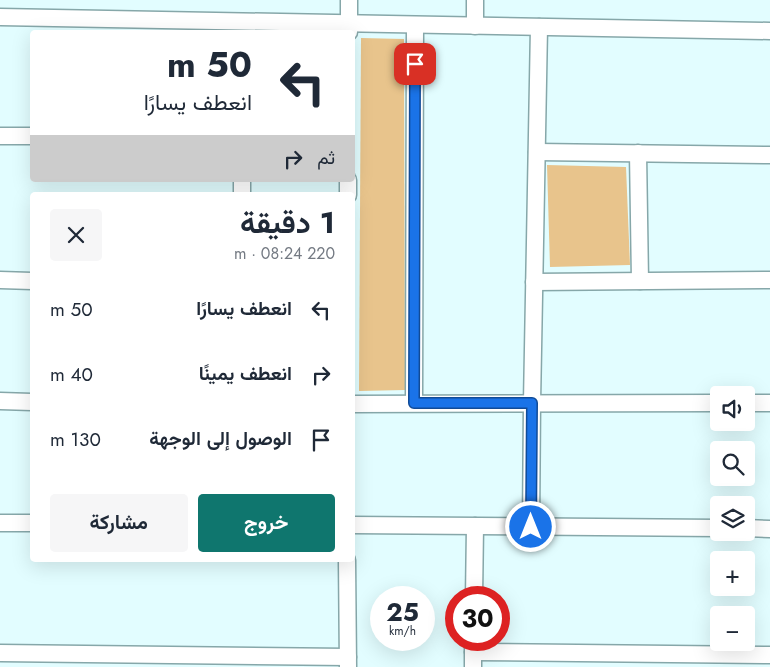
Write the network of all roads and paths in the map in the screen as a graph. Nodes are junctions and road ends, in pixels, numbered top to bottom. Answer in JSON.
{"nodes":[{"id":1,"x":349,"y":0,"type":"edge"},
{"id":2,"x":476,"y":0,"type":"edge"},
{"id":3,"x":0,"y":16,"type":"edge"},
{"id":4,"x":415,"y":25,"type":"junction"},
{"id":5,"x":475,"y":26,"type":"junction"},
{"id":6,"x":245,"y":27,"type":"edge"},
{"id":7,"x":539,"y":27,"type":"junction"},
{"id":8,"x":349,"y":28,"type":"edge"},
{"id":9,"x":770,"y":31,"type":"edge"},
{"id":10,"x":0,"y":136,"type":"edge"},
{"id":11,"x":30,"y":136,"type":"edge"},
{"id":12,"x":537,"y":152,"type":"junction"},
{"id":13,"x":638,"y":153,"type":"junction"},
{"id":14,"x":770,"y":155,"type":"edge"},
{"id":15,"x":0,"y":280,"type":"edge"},
{"id":16,"x":770,"y":280,"type":"edge"},
{"id":17,"x":30,"y":281,"type":"edge"},
{"id":18,"x":640,"y":281,"type":"junction"},
{"id":19,"x":534,"y":282,"type":"junction"},
{"id":20,"x":0,"y":401,"type":"edge"},
{"id":21,"x":30,"y":402,"type":"edge"},
{"id":22,"x":755,"y":402,"type":"edge"},
{"id":23,"x":770,"y":402,"type":"edge"},
{"id":24,"x":414,"y":403,"type":"junction"},
{"id":25,"x":532,"y":403,"type":"junction"},
{"id":26,"x":710,"y":403,"type":"edge"},
{"id":27,"x":355,"y":404,"type":"edge"},
{"id":28,"x":0,"y":523,"type":"edge"},
{"id":29,"x":30,"y":523,"type":"edge"},
{"id":30,"x":355,"y":526,"type":"edge"},
{"id":31,"x":475,"y":526,"type":"junction"},
{"id":32,"x":531,"y":527,"type":"junction"},
{"id":33,"x":710,"y":528,"type":"edge"},
{"id":34,"x":755,"y":528,"type":"edge"},
{"id":35,"x":770,"y":528,"type":"edge"},
{"id":36,"x":347,"y":562,"type":"edge"},
{"id":37,"x":474,"y":586,"type":"edge"},
{"id":38,"x":0,"y":653,"type":"edge"},
{"id":39,"x":473,"y":653,"type":"edge"},
{"id":40,"x":770,"y":655,"type":"edge"},
{"id":41,"x":574,"y":660,"type":"edge"},
{"id":42,"x":708,"y":661,"type":"edge"},
{"id":43,"x":348,"y":662,"type":"edge"}],
"edges":[{"from":1,"to":8,"type":"street"},
{"from":2,"to":5,"type":"street"},
{"from":3,"to":6,"type":"street"},
{"from":4,"to":5,"type":"street"},
{"from":4,"to":8,"type":"street"},
{"from":4,"to":24,"type":"street"},
{"from":5,"to":7,"type":"street"},
{"from":6,"to":8,"type":"street"},
{"from":7,"to":9,"type":"street"},
{"from":7,"to":12,"type":"street"},
{"from":10,"to":11,"type":"street"},
{"from":12,"to":13,"type":"street"},
{"from":12,"to":19,"type":"street"},
{"from":13,"to":14,"type":"street"},
{"from":13,"to":18,"type":"street"},
{"from":15,"to":17,"type":"street"},
{"from":16,"to":18,"type":"street"},
{"from":18,"to":19,"type":"street"},
{"from":19,"to":25,"type":"street"},
{"from":20,"to":21,"type":"street"},
{"from":22,"to":23,"type":"street"},
{"from":24,"to":25,"type":"street"},
{"from":24,"to":27,"type":"street"},
{"from":25,"to":26,"type":"street"},
{"from":25,"to":32,"type":"street"},
{"from":28,"to":29,"type":"street"},
{"from":30,"to":31,"type":"street"},
{"from":31,"to":32,"type":"street"},
{"from":31,"to":37,"type":"street"},
{"from":32,"to":33,"type":"street"},
{"from":34,"to":35,"type":"street"},
{"from":36,"to":43,"type":"street"},
{"from":38,"to":43,"type":"street"},
{"from":39,"to":41,"type":"street"},
{"from":40,"to":42,"type":"street"},
{"from":41,"to":42,"type":"street"}]}
